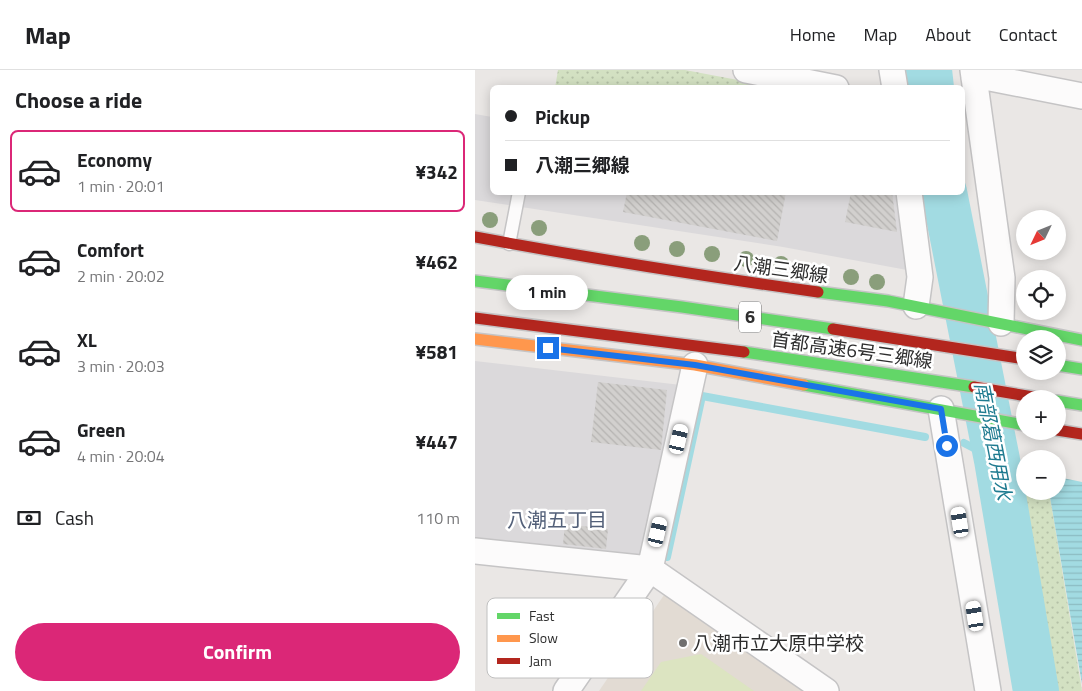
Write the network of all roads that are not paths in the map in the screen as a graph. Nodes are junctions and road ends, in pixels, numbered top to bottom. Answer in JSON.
{"nodes":[{"id":1,"x":746,"y":70,"type":"edge"},
{"id":2,"x":891,"y":70,"type":"edge"},
{"id":3,"x":973,"y":74,"type":"edge"},
{"id":4,"x":821,"y":85,"type":"edge"},
{"id":5,"x":894,"y":85,"type":"edge"},
{"id":6,"x":1082,"y":96,"type":"edge"},
{"id":7,"x":518,"y":195,"type":"edge"},
{"id":8,"x":909,"y":195,"type":"edge"},
{"id":9,"x":475,"y":237,"type":"edge"},
{"id":10,"x":509,"y":244,"type":"junction"},
{"id":11,"x":475,"y":281,"type":"edge"},
{"id":12,"x":916,"y":306,"type":"junction"},
{"id":13,"x":475,"y":318,"type":"edge"},
{"id":14,"x":1001,"y":323,"type":"junction"},
{"id":15,"x":475,"y":339,"type":"edge"},
{"id":16,"x":1082,"y":340,"type":"edge"},
{"id":17,"x":1016,"y":358,"type":"edge"},
{"id":18,"x":695,"y":365,"type":"junction"},
{"id":19,"x":1066,"y":366,"type":"edge"},
{"id":20,"x":1082,"y":369,"type":"edge"},
{"id":21,"x":1016,"y":394,"type":"edge"},
{"id":22,"x":1066,"y":402,"type":"edge"},
{"id":23,"x":1082,"y":405,"type":"edge"},
{"id":24,"x":941,"y":409,"type":"junction"},
{"id":25,"x":1016,"y":423,"type":"edge"},
{"id":26,"x":1066,"y":431,"type":"edge"},
{"id":27,"x":1082,"y":434,"type":"edge"},
{"id":28,"x":475,"y":551,"type":"edge"},
{"id":29,"x":650,"y":569,"type":"junction"},
{"id":30,"x":630,"y":598,"type":"edge"},
{"id":31,"x":575,"y":678,"type":"edge"},
{"id":32,"x":566,"y":691,"type":"edge"},
{"id":33,"x":826,"y":691,"type":"edge"},
{"id":34,"x":988,"y":691,"type":"edge"}],
"edges":[{"from":1,"to":4,"type":"street"},
{"from":2,"to":5,"type":"street"},
{"from":3,"to":6,"type":"street"},
{"from":3,"to":14,"type":"street"},
{"from":7,"to":10,"type":"lane"},
{"from":8,"to":12,"type":"street"},
{"from":9,"to":10,"type":"main road","name":"八潮三郷線"},
{"from":10,"to":12,"type":"main road","name":"八潮三郷線"},
{"from":11,"to":17,"type":"main road","name":"首都高速6号三郷線","number":"6"},
{"from":12,"to":14,"type":"main road","name":"八潮三郷線"},
{"from":13,"to":21,"type":"main road","name":"首都高速6号三郷線","number":"6"},
{"from":14,"to":16,"type":"main road","name":"八潮三郷線"},
{"from":15,"to":18,"type":"main road"},
{"from":18,"to":24,"type":"main road"},
{"from":18,"to":29,"type":"street"},
{"from":19,"to":20,"type":"main road"},
{"from":22,"to":23,"type":"main road"},
{"from":24,"to":25,"type":"main road"},
{"from":24,"to":34,"type":"street"},
{"from":26,"to":27,"type":"main road"},
{"from":28,"to":29,"type":"street"},
{"from":29,"to":30,"type":"street"},
{"from":29,"to":33,"type":"street"},
{"from":31,"to":32,"type":"street"}]}
